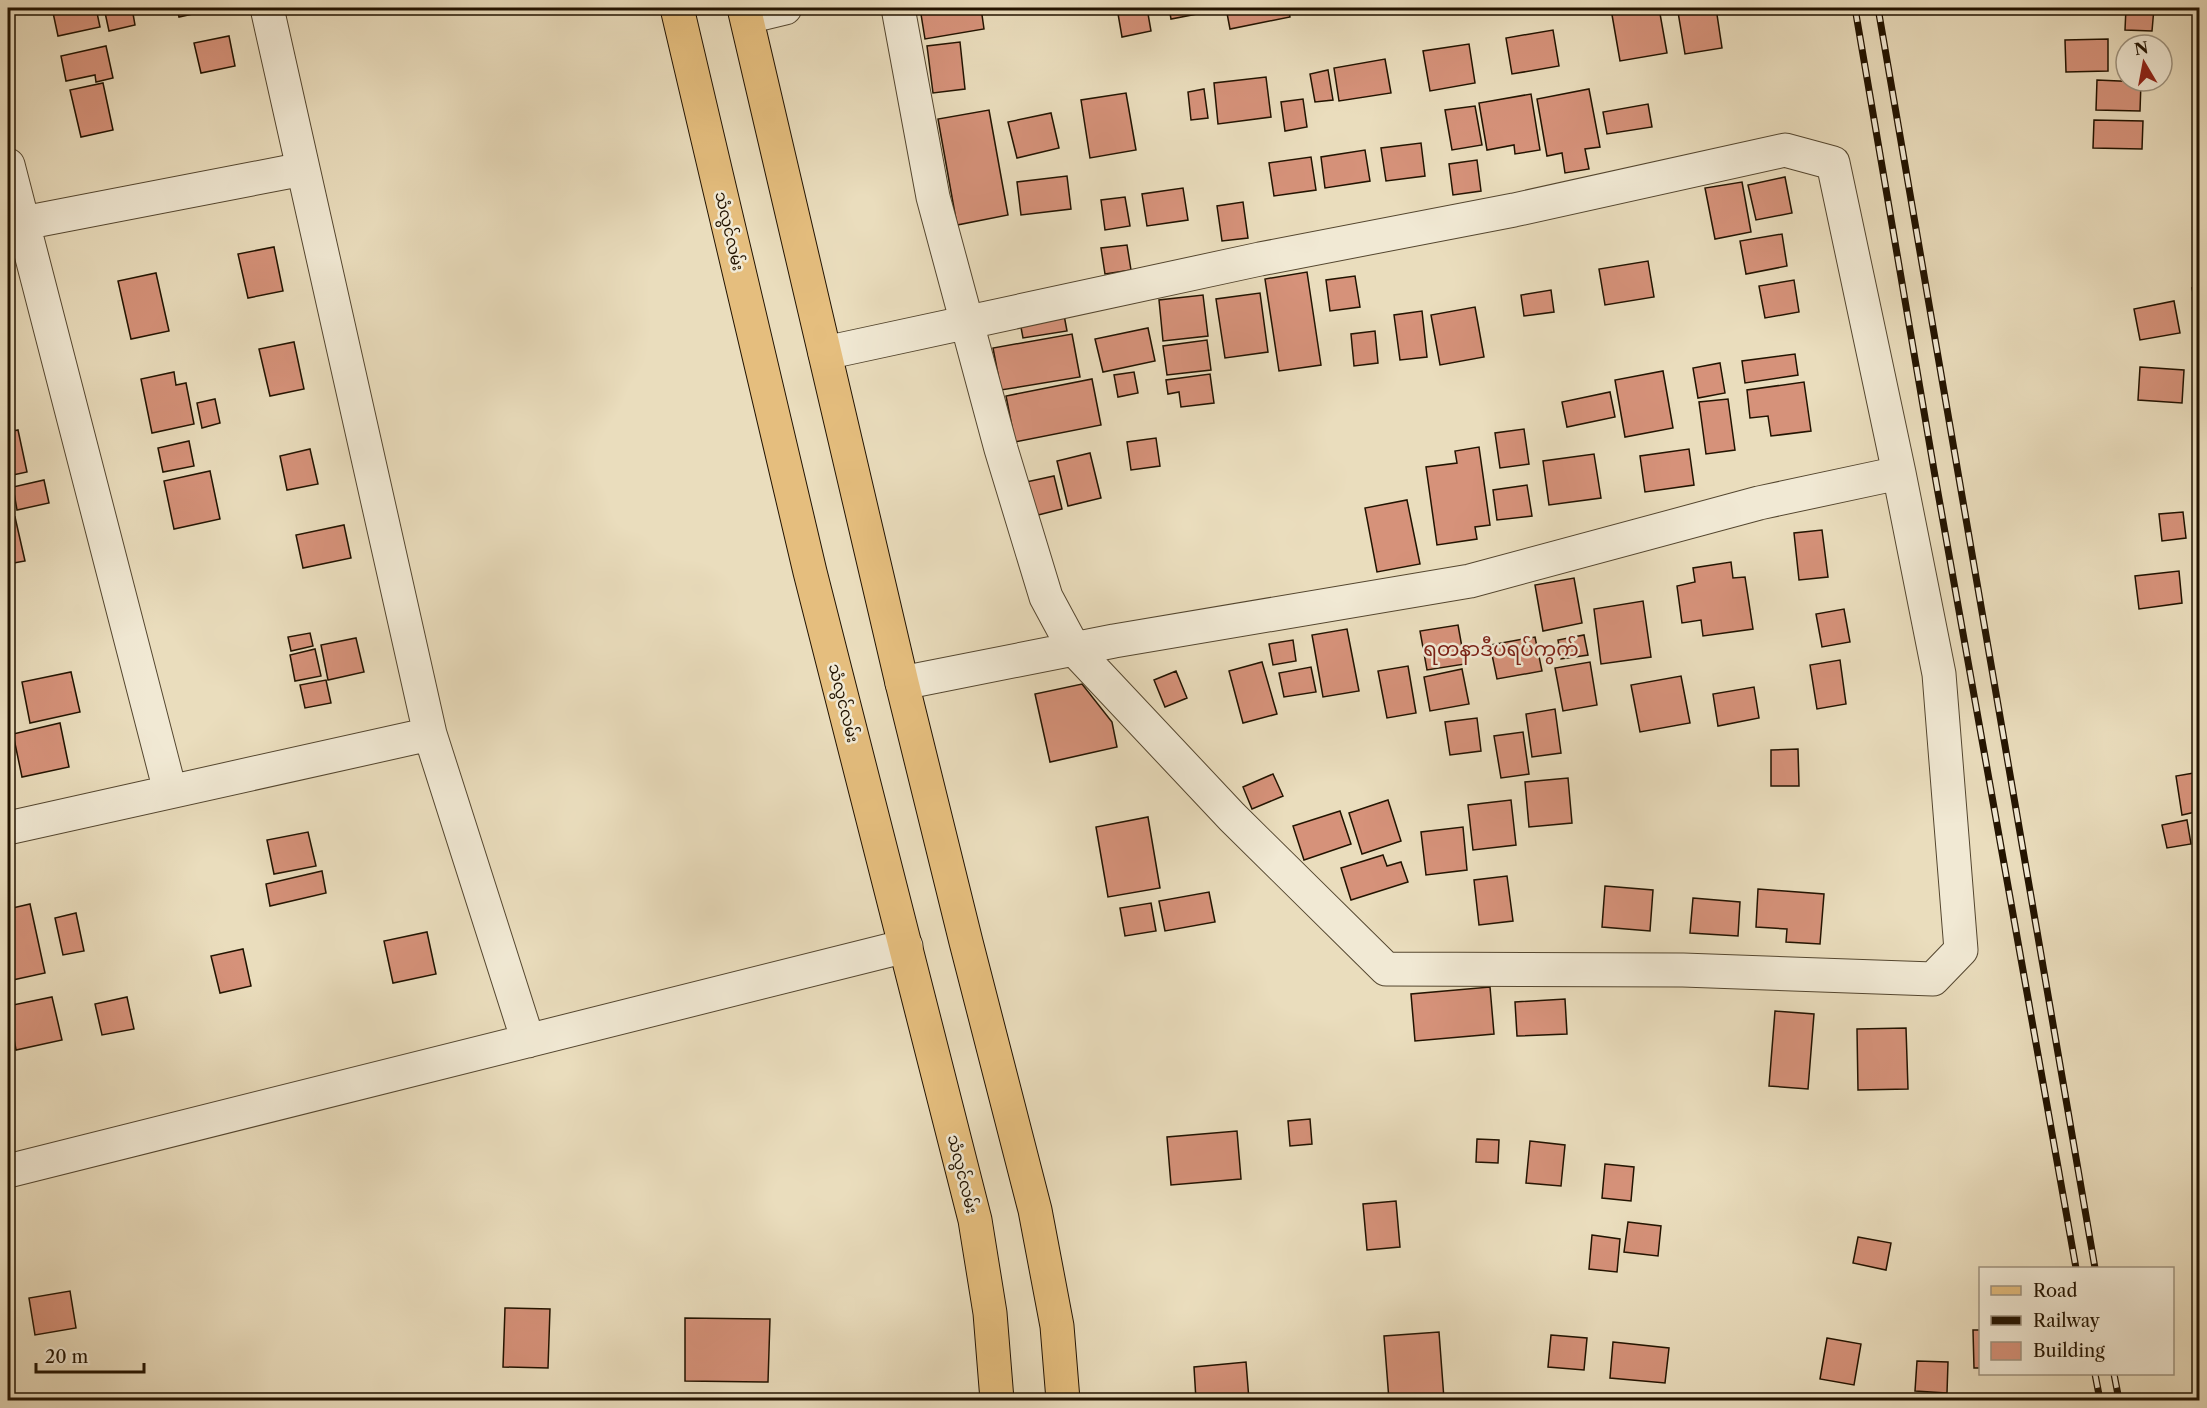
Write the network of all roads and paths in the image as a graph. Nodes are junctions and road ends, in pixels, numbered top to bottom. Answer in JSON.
{"nodes":[{"id":1,"x":267,"y":8,"type":"edge"},
{"id":2,"x":677,"y":8,"type":"edge"},
{"id":3,"x":785,"y":8,"type":"edge"},
{"id":4,"x":898,"y":8,"type":"edge"},
{"id":5,"x":745,"y":12,"type":"edge"},
{"id":6,"x":8,"y":165,"type":"edge"},
{"id":7,"x":303,"y":170,"type":"junction"},
{"id":8,"x":15,"y":224,"type":"edge"},
{"id":9,"x":966,"y":323,"type":"junction"},
{"id":10,"x":825,"y":353,"type":"junction"},
{"id":11,"x":1899,"y":473,"type":"junction"},
{"id":12,"x":1074,"y":649,"type":"junction"},
{"id":13,"x":902,"y":683,"type":"junction"},
{"id":14,"x":430,"y":734,"type":"junction"},
{"id":15,"x":170,"y":791,"type":"junction"},
{"id":16,"x":8,"y":828,"type":"edge"},
{"id":17,"x":906,"y":946,"type":"junction"},
{"id":18,"x":528,"y":1041,"type":"junction"},
{"id":19,"x":8,"y":1171,"type":"edge"},
{"id":20,"x":997,"y":1401,"type":"edge"},
{"id":21,"x":1063,"y":1401,"type":"edge"}],
"edges":[{"from":1,"to":7,"type":"street"},
{"from":2,"to":17,"type":"main road","name":"သံလွင်လမ်း"},
{"from":3,"to":5,"type":"street"},
{"from":4,"to":9,"type":"street"},
{"from":5,"to":10,"type":"main road"},
{"from":6,"to":8,"type":"street"},
{"from":7,"to":8,"type":"street"},
{"from":7,"to":14,"type":"street"},
{"from":8,"to":15,"type":"street"},
{"from":9,"to":10,"type":"street"},
{"from":9,"to":11,"type":"street"},
{"from":9,"to":12,"type":"street"},
{"from":10,"to":13,"type":"main road"},
{"from":11,"to":12,"type":"street"},
{"from":11,"to":12,"type":"street"},
{"from":12,"to":13,"type":"street"},
{"from":13,"to":21,"type":"main road"},
{"from":14,"to":15,"type":"street"},
{"from":14,"to":18,"type":"street"},
{"from":15,"to":16,"type":"street"},
{"from":17,"to":18,"type":"street"},
{"from":17,"to":20,"type":"main road","name":"သံလွင်လမ်း"},
{"from":18,"to":19,"type":"street"}]}
